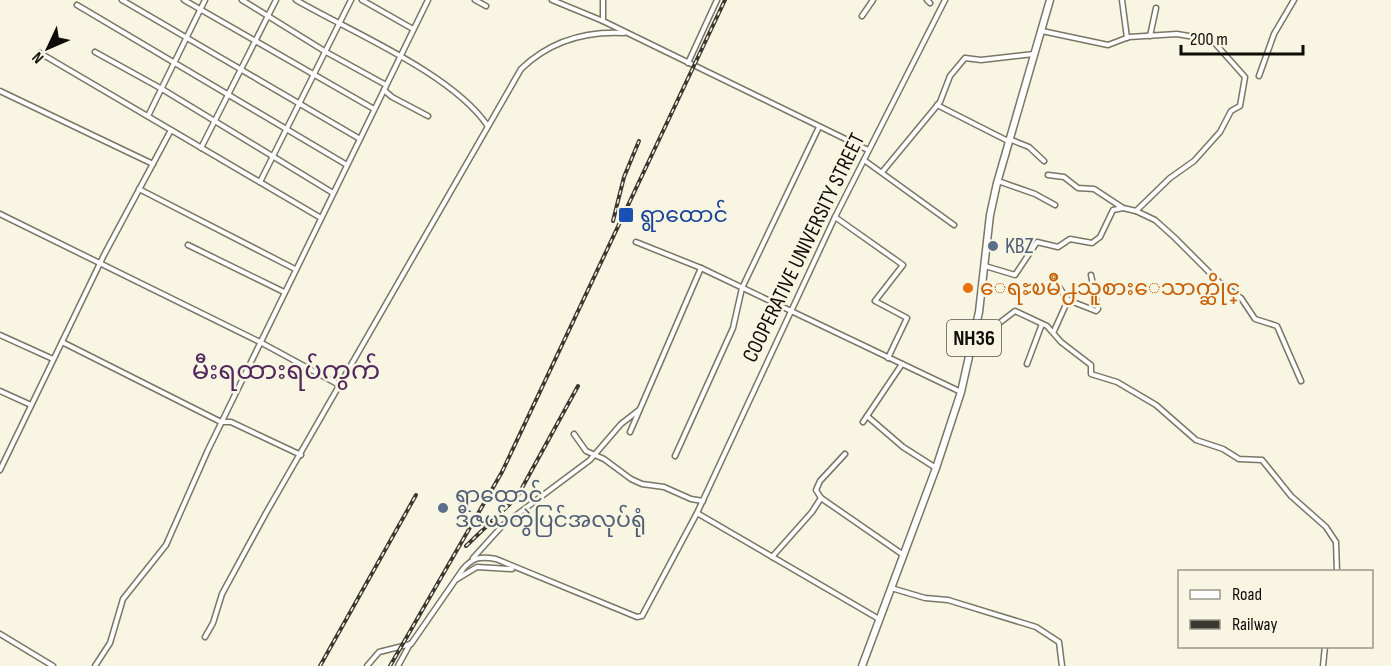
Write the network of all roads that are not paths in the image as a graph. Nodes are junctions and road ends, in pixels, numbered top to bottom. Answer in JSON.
{"nodes":[{"id":1,"x":122,"y":0,"type":"edge"},
{"id":2,"x":184,"y":0,"type":"edge"},
{"id":3,"x":205,"y":0,"type":"edge"},
{"id":4,"x":242,"y":0,"type":"edge"},
{"id":5,"x":276,"y":0,"type":"edge"},
{"id":6,"x":296,"y":0,"type":"edge"},
{"id":7,"x":351,"y":0,"type":"edge"},
{"id":8,"x":362,"y":0,"type":"edge"},
{"id":9,"x":418,"y":0,"type":"edge"},
{"id":10,"x":475,"y":0,"type":"edge"},
{"id":11,"x":552,"y":0,"type":"edge"},
{"id":12,"x":603,"y":0,"type":"edge"},
{"id":13,"x":717,"y":0,"type":"edge"},
{"id":14,"x":873,"y":0,"type":"edge"},
{"id":15,"x":945,"y":0,"type":"edge"},
{"id":16,"x":1050,"y":0,"type":"edge"},
{"id":17,"x":1122,"y":0,"type":"edge"},
{"id":18,"x":1294,"y":0,"type":"edge"},
{"id":19,"x":427,"y":2,"type":"edge"},
{"id":20,"x":76,"y":5,"type":"dead end"},
{"id":21,"x":486,"y":6,"type":"dead end"},
{"id":22,"x":1156,"y":8,"type":"dead end"},
{"id":23,"x":201,"y":9,"type":"junction"},
{"id":24,"x":268,"y":16,"type":"junction"},
{"id":25,"x":862,"y":16,"type":"dead end"},
{"id":26,"x":603,"y":21,"type":"junction"},
{"id":27,"x":339,"y":25,"type":"junction"},
{"id":28,"x":413,"y":29,"type":"junction"},
{"id":29,"x":1041,"y":31,"type":"junction"},
{"id":30,"x":624,"y":33,"type":"junction"},
{"id":31,"x":1150,"y":36,"type":"junction"},
{"id":32,"x":187,"y":37,"type":"junction"},
{"id":33,"x":1127,"y":38,"type":"junction"},
{"id":34,"x":256,"y":40,"type":"junction"},
{"id":35,"x":40,"y":52,"type":"dead end"},
{"id":36,"x":95,"y":52,"type":"dead end"},
{"id":37,"x":326,"y":52,"type":"junction"},
{"id":38,"x":1034,"y":54,"type":"junction"},
{"id":39,"x":400,"y":57,"type":"junction"},
{"id":40,"x":688,"y":63,"type":"junction"},
{"id":41,"x":174,"y":64,"type":"junction"},
{"id":42,"x":242,"y":68,"type":"junction"},
{"id":43,"x":314,"y":76,"type":"junction"},
{"id":44,"x":1259,"y":76,"type":"dead end"},
{"id":45,"x":386,"y":85,"type":"junction"},
{"id":46,"x":162,"y":89,"type":"junction"},
{"id":47,"x":384,"y":90,"type":"junction"},
{"id":48,"x":0,"y":91,"type":"edge"},
{"id":49,"x":228,"y":96,"type":"junction"},
{"id":50,"x":300,"y":102,"type":"junction"},
{"id":51,"x":937,"y":105,"type":"junction"},
{"id":52,"x":374,"y":109,"type":"junction"},
{"id":53,"x":148,"y":116,"type":"junction"},
{"id":54,"x":428,"y":116,"type":"dead end"},
{"id":55,"x":215,"y":121,"type":"junction"},
{"id":56,"x":487,"y":126,"type":"junction"},
{"id":57,"x":819,"y":127,"type":"junction"},
{"id":58,"x":171,"y":130,"type":"junction"},
{"id":59,"x":287,"y":130,"type":"junction"},
{"id":60,"x":360,"y":139,"type":"junction"},
{"id":61,"x":1008,"y":140,"type":"junction"},
{"id":62,"x":201,"y":148,"type":"junction"},
{"id":63,"x":868,"y":150,"type":"junction"},
{"id":64,"x":273,"y":157,"type":"junction"},
{"id":65,"x":864,"y":160,"type":"junction"},
{"id":66,"x":1044,"y":161,"type":"dead end"},
{"id":67,"x":153,"y":164,"type":"junction"},
{"id":68,"x":347,"y":165,"type":"junction"},
{"id":69,"x":882,"y":171,"type":"junction"},
{"id":70,"x":1048,"y":175,"type":"dead end"},
{"id":71,"x":998,"y":181,"type":"junction"},
{"id":72,"x":260,"y":183,"type":"junction"},
{"id":73,"x":139,"y":189,"type":"junction"},
{"id":74,"x":333,"y":193,"type":"junction"},
{"id":75,"x":1055,"y":205,"type":"dead end"},
{"id":76,"x":1123,"y":208,"type":"junction"},
{"id":77,"x":1136,"y":211,"type":"junction"},
{"id":78,"x":0,"y":214,"type":"edge"},
{"id":79,"x":835,"y":217,"type":"junction"},
{"id":80,"x":321,"y":218,"type":"junction"},
{"id":81,"x":954,"y":225,"type":"dead end"},
{"id":82,"x":636,"y":242,"type":"dead end"},
{"id":83,"x":188,"y":245,"type":"dead end"},
{"id":84,"x":99,"y":264,"type":"junction"},
{"id":85,"x":985,"y":266,"type":"junction"},
{"id":86,"x":701,"y":268,"type":"junction"},
{"id":87,"x":295,"y":269,"type":"junction"},
{"id":88,"x":1091,"y":274,"type":"dead end"},
{"id":89,"x":1059,"y":287,"type":"dead end"},
{"id":90,"x":742,"y":288,"type":"junction"},
{"id":91,"x":284,"y":292,"type":"junction"},
{"id":92,"x":1068,"y":300,"type":"junction"},
{"id":93,"x":791,"y":311,"type":"junction"},
{"id":94,"x":1042,"y":324,"type":"junction"},
{"id":95,"x":975,"y":331,"type":"junction"},
{"id":96,"x":1054,"y":331,"type":"junction"},
{"id":97,"x":0,"y":335,"type":"edge"},
{"id":98,"x":62,"y":342,"type":"junction"},
{"id":99,"x":260,"y":342,"type":"junction"},
{"id":100,"x":888,"y":358,"type":"junction"},
{"id":101,"x":53,"y":359,"type":"junction"},
{"id":102,"x":902,"y":364,"type":"junction"},
{"id":103,"x":1027,"y":364,"type":"dead end"},
{"id":104,"x":1301,"y":381,"type":"dead end"},
{"id":105,"x":341,"y":386,"type":"junction"},
{"id":106,"x":0,"y":391,"type":"edge"},
{"id":107,"x":961,"y":392,"type":"junction"},
{"id":108,"x":31,"y":405,"type":"junction"},
{"id":109,"x":639,"y":410,"type":"junction"},
{"id":110,"x":867,"y":416,"type":"junction"},
{"id":111,"x":221,"y":422,"type":"junction"},
{"id":112,"x":863,"y":422,"type":"dead end"},
{"id":113,"x":630,"y":432,"type":"dead end"},
{"id":114,"x":574,"y":434,"type":"dead end"},
{"id":115,"x":846,"y":454,"type":"dead end"},
{"id":116,"x":300,"y":455,"type":"junction"},
{"id":117,"x":595,"y":455,"type":"junction"},
{"id":118,"x":675,"y":456,"type":"dead end"},
{"id":119,"x":2,"y":464,"type":"edge"},
{"id":120,"x":936,"y":468,"type":"junction"},
{"id":121,"x":0,"y":470,"type":"edge"},
{"id":122,"x":821,"y":498,"type":"junction"},
{"id":123,"x":703,"y":501,"type":"junction"},
{"id":124,"x":697,"y":513,"type":"junction"},
{"id":125,"x":902,"y":554,"type":"junction"},
{"id":126,"x":772,"y":557,"type":"junction"},
{"id":127,"x":470,"y":561,"type":"junction"},
{"id":128,"x":1337,"y":570,"type":"edge"},
{"id":129,"x":521,"y":571,"type":"junction"},
{"id":130,"x":457,"y":580,"type":"junction"},
{"id":131,"x":891,"y":588,"type":"junction"},
{"id":132,"x":879,"y":619,"type":"junction"},
{"id":133,"x":0,"y":634,"type":"edge"},
{"id":134,"x":205,"y":637,"type":"dead end"},
{"id":135,"x":411,"y":644,"type":"junction"},
{"id":136,"x":1325,"y":648,"type":"edge"},
{"id":137,"x":53,"y":666,"type":"edge"},
{"id":138,"x":95,"y":666,"type":"edge"},
{"id":139,"x":367,"y":666,"type":"edge"},
{"id":140,"x":398,"y":666,"type":"edge"},
{"id":141,"x":862,"y":666,"type":"edge"},
{"id":142,"x":1062,"y":666,"type":"edge"},
{"id":143,"x":1323,"y":666,"type":"edge"}],
"edges":[{"from":1,"to":32,"type":"street"},
{"from":2,"to":23,"type":"street"},
{"from":3,"to":23,"type":"street"},
{"from":4,"to":24,"type":"street"},
{"from":5,"to":24,"type":"street"},
{"from":6,"to":27,"type":"street"},
{"from":7,"to":27,"type":"street"},
{"from":8,"to":28,"type":"street"},
{"from":9,"to":19,"type":"street"},
{"from":10,"to":21,"type":"street"},
{"from":11,"to":26,"type":"street"},
{"from":12,"to":26,"type":"street"},
{"from":13,"to":40,"type":"street"},
{"from":14,"to":25,"type":"street"},
{"from":15,"to":63,"type":"street","name":"COOPERATIVE UNIVERSITY STREET"},
{"from":16,"to":29,"type":"highway","number":"NH36"},
{"from":17,"to":33,"type":"street"},
{"from":18,"to":44,"type":"street"},
{"from":19,"to":28,"type":"street"},
{"from":20,"to":41,"type":"street"},
{"from":22,"to":31,"type":"street"},
{"from":23,"to":32,"type":"street"},
{"from":23,"to":34,"type":"street"},
{"from":24,"to":34,"type":"street"},
{"from":24,"to":37,"type":"street"},
{"from":26,"to":30,"type":"street"},
{"from":27,"to":37,"type":"street"},
{"from":27,"to":39,"type":"street"},
{"from":28,"to":39,"type":"street"},
{"from":29,"to":33,"type":"street"},
{"from":29,"to":38,"type":"highway","number":"NH36"},
{"from":30,"to":40,"type":"street"},
{"from":30,"to":56,"type":"street"},
{"from":31,"to":33,"type":"street"},
{"from":31,"to":77,"type":"street"},
{"from":32,"to":41,"type":"street"},
{"from":32,"to":42,"type":"street"},
{"from":34,"to":42,"type":"street"},
{"from":34,"to":43,"type":"street"},
{"from":35,"to":53,"type":"street"},
{"from":36,"to":46,"type":"street"},
{"from":37,"to":43,"type":"street"},
{"from":37,"to":45,"type":"street"},
{"from":38,"to":51,"type":"street"},
{"from":38,"to":61,"type":"highway","number":"NH36"},
{"from":39,"to":45,"type":"street"},
{"from":39,"to":56,"type":"street"},
{"from":40,"to":57,"type":"street"},
{"from":41,"to":46,"type":"street"},
{"from":41,"to":49,"type":"street"},
{"from":42,"to":49,"type":"street"},
{"from":42,"to":50,"type":"street"},
{"from":43,"to":50,"type":"street"},
{"from":43,"to":52,"type":"street"},
{"from":45,"to":47,"type":"street"},
{"from":46,"to":53,"type":"street"},
{"from":46,"to":55,"type":"street"},
{"from":47,"to":52,"type":"street"},
{"from":47,"to":54,"type":"street"},
{"from":48,"to":67,"type":"street"},
{"from":49,"to":55,"type":"street"},
{"from":49,"to":59,"type":"street"},
{"from":50,"to":59,"type":"street"},
{"from":50,"to":60,"type":"street"},
{"from":51,"to":61,"type":"street"},
{"from":51,"to":69,"type":"street"},
{"from":52,"to":60,"type":"street"},
{"from":53,"to":58,"type":"street"},
{"from":55,"to":62,"type":"street"},
{"from":55,"to":64,"type":"street"},
{"from":56,"to":105,"type":"street"},
{"from":57,"to":63,"type":"street"},
{"from":57,"to":90,"type":"street"},
{"from":58,"to":62,"type":"street"},
{"from":58,"to":67,"type":"street"},
{"from":59,"to":64,"type":"street"},
{"from":59,"to":68,"type":"street"},
{"from":60,"to":68,"type":"street"},
{"from":61,"to":66,"type":"street"},
{"from":61,"to":71,"type":"highway","number":"NH36"},
{"from":62,"to":72,"type":"street"},
{"from":63,"to":65,"type":"street","name":"COOPERATIVE UNIVERSITY STREET"},
{"from":64,"to":72,"type":"street"},
{"from":64,"to":74,"type":"street"},
{"from":65,"to":69,"type":"street"},
{"from":65,"to":79,"type":"street","name":"COOPERATIVE UNIVERSITY STREET"},
{"from":67,"to":73,"type":"street"},
{"from":68,"to":74,"type":"street"},
{"from":69,"to":81,"type":"street"},
{"from":70,"to":76,"type":"street"},
{"from":71,"to":75,"type":"street"},
{"from":71,"to":85,"type":"highway","number":"NH36"},
{"from":72,"to":80,"type":"street"},
{"from":73,"to":84,"type":"street"},
{"from":73,"to":87,"type":"street"},
{"from":74,"to":80,"type":"street"},
{"from":76,"to":77,"type":"street"},
{"from":76,"to":85,"type":"street"},
{"from":77,"to":104,"type":"street"},
{"from":78,"to":84,"type":"street"},
{"from":79,"to":93,"type":"street","name":"COOPERATIVE UNIVERSITY STREET"},
{"from":79,"to":100,"type":"street"},
{"from":80,"to":87,"type":"street"},
{"from":82,"to":86,"type":"street"},
{"from":83,"to":91,"type":"street"},
{"from":84,"to":98,"type":"street"},
{"from":84,"to":99,"type":"street"},
{"from":85,"to":95,"type":"highway","number":"NH36"},
{"from":86,"to":90,"type":"street"},
{"from":86,"to":109,"type":"street"},
{"from":87,"to":91,"type":"street"},
{"from":88,"to":92,"type":"street"},
{"from":89,"to":92,"type":"street"},
{"from":90,"to":93,"type":"street"},
{"from":90,"to":118,"type":"street"},
{"from":91,"to":99,"type":"street"},
{"from":92,"to":96,"type":"street"},
{"from":93,"to":100,"type":"street"},
{"from":93,"to":123,"type":"street","name":"COOPERATIVE UNIVERSITY STREET"},
{"from":94,"to":95,"type":"street"},
{"from":94,"to":96,"type":"street"},
{"from":94,"to":103,"type":"street"},
{"from":95,"to":107,"type":"highway","number":"NH36"},
{"from":96,"to":128,"type":"street"},
{"from":97,"to":101,"type":"street"},
{"from":98,"to":101,"type":"street"},
{"from":98,"to":111,"type":"street"},
{"from":99,"to":105,"type":"street"},
{"from":99,"to":111,"type":"street"},
{"from":100,"to":102,"type":"street"},
{"from":101,"to":108,"type":"street"},
{"from":102,"to":107,"type":"street"},
{"from":102,"to":110,"type":"street"},
{"from":105,"to":116,"type":"street"},
{"from":106,"to":108,"type":"street"},
{"from":107,"to":120,"type":"highway","number":"NH36"},
{"from":108,"to":119,"type":"street"},
{"from":109,"to":113,"type":"street"},
{"from":109,"to":117,"type":"street"},
{"from":110,"to":112,"type":"street"},
{"from":110,"to":120,"type":"street"},
{"from":111,"to":116,"type":"street"},
{"from":111,"to":138,"type":"street"},
{"from":114,"to":117,"type":"street"},
{"from":115,"to":122,"type":"street"},
{"from":116,"to":134,"type":"street"},
{"from":117,"to":123,"type":"street"},
{"from":117,"to":127,"type":"street"},
{"from":119,"to":121,"type":"street"},
{"from":120,"to":125,"type":"highway","number":"NH36"},
{"from":122,"to":125,"type":"street"},
{"from":122,"to":126,"type":"street"},
{"from":123,"to":124,"type":"street","name":"COOPERATIVE UNIVERSITY STREET"},
{"from":124,"to":126,"type":"street"},
{"from":124,"to":129,"type":"street","name":"COOPERATIVE UNIVERSITY STREET"},
{"from":125,"to":131,"type":"highway","number":"NH36"},
{"from":126,"to":132,"type":"street"},
{"from":127,"to":129,"type":"street"},
{"from":127,"to":130,"type":"street"},
{"from":129,"to":130,"type":"street"},
{"from":130,"to":135,"type":"street"},
{"from":131,"to":132,"type":"highway","number":"NH36"},
{"from":131,"to":142,"type":"street"},
{"from":132,"to":141,"type":"highway","number":"NH36"},
{"from":133,"to":137,"type":"street"},
{"from":135,"to":139,"type":"street"},
{"from":135,"to":140,"type":"street"},
{"from":136,"to":143,"type":"street"}]}
